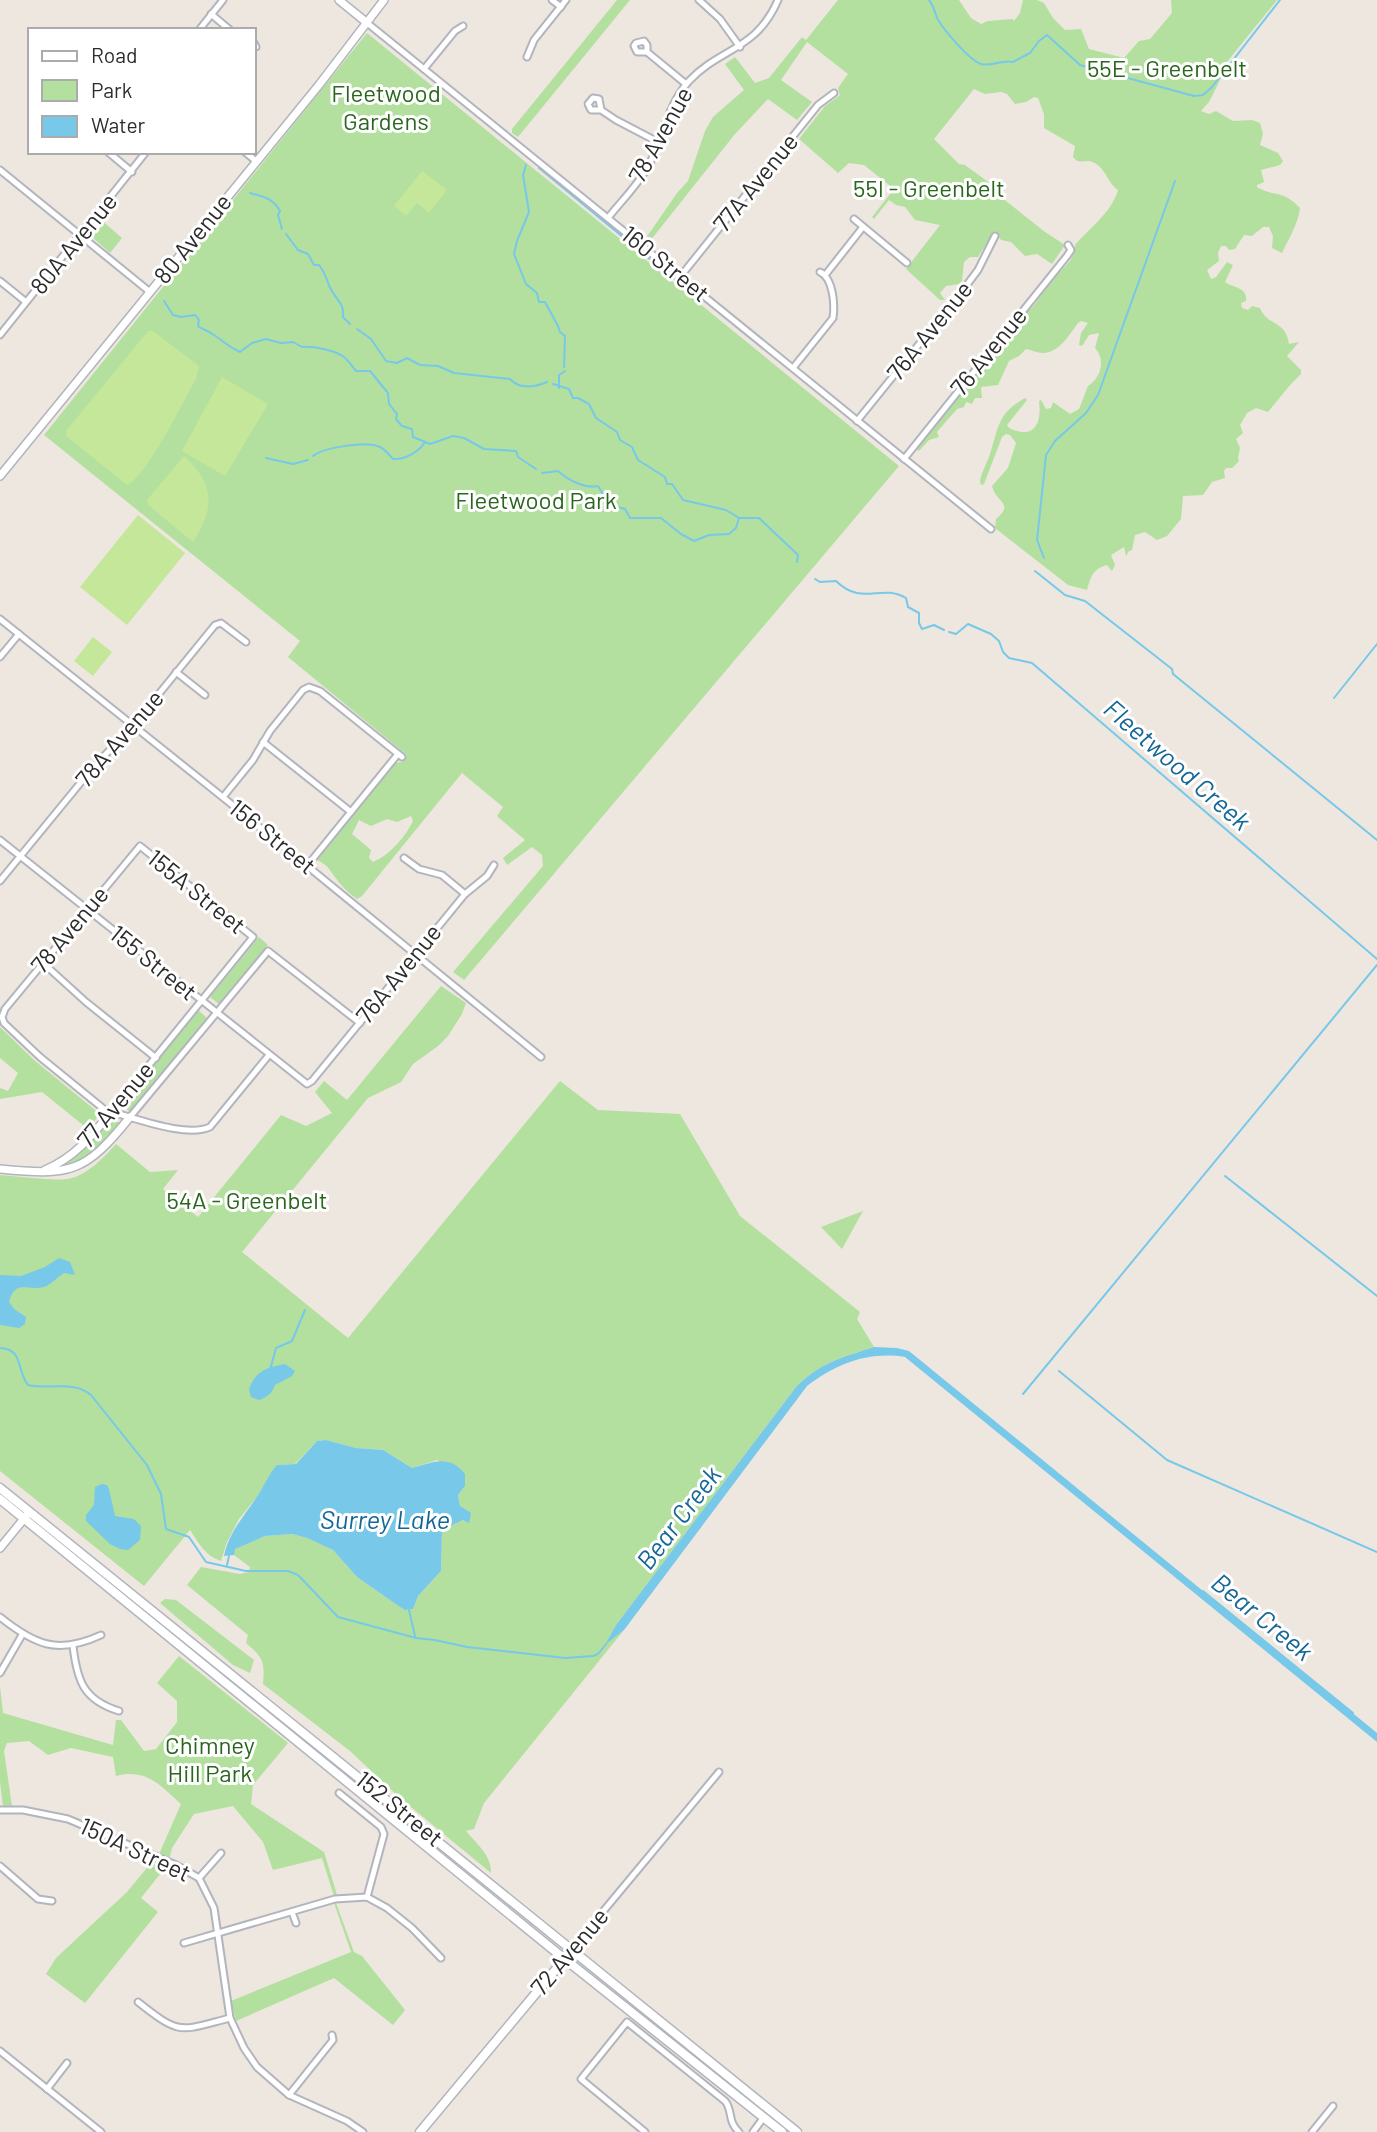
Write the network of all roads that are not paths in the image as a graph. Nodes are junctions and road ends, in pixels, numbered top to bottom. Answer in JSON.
{"nodes":[{"id":1,"x":223,"y":0,"type":"edge"},
{"id":2,"x":339,"y":0,"type":"edge"},
{"id":3,"x":384,"y":0,"type":"edge"},
{"id":4,"x":552,"y":0,"type":"edge"},
{"id":5,"x":566,"y":0,"type":"edge"},
{"id":6,"x":699,"y":0,"type":"edge"},
{"id":7,"x":778,"y":0,"type":"edge"},
{"id":8,"x":561,"y":7,"type":"junction"},
{"id":9,"x":211,"y":14,"type":"junction"},
{"id":10,"x":366,"y":22,"type":"junction"},
{"id":11,"x":463,"y":26,"type":"dead end"},
{"id":12,"x":200,"y":28,"type":"edge"},
{"id":13,"x":228,"y":28,"type":"edge"},
{"id":14,"x":740,"y":47,"type":"junction"},
{"id":15,"x":648,"y":52,"type":"dead end"},
{"id":16,"x":527,"y":57,"type":"dead end"},
{"id":17,"x":424,"y":69,"type":"junction"},
{"id":18,"x":686,"y":84,"type":"junction"},
{"id":19,"x":834,"y":93,"type":"dead end"},
{"id":20,"x":601,"y":110,"type":"dead end"},
{"id":21,"x":658,"y":142,"type":"junction"},
{"id":22,"x":110,"y":154,"type":"edge"},
{"id":23,"x":145,"y":154,"type":"edge"},
{"id":24,"x":247,"y":154,"type":"edge"},
{"id":25,"x":256,"y":161,"type":"junction"},
{"id":26,"x":0,"y":170,"type":"edge"},
{"id":27,"x":132,"y":172,"type":"junction"},
{"id":28,"x":608,"y":218,"type":"junction"},
{"id":29,"x":854,"y":219,"type":"dead end"},
{"id":30,"x":863,"y":227,"type":"junction"},
{"id":31,"x":81,"y":236,"type":"junction"},
{"id":32,"x":995,"y":236,"type":"dead end"},
{"id":33,"x":1068,"y":245,"type":"dead end"},
{"id":34,"x":907,"y":263,"type":"dead end"},
{"id":35,"x":680,"y":277,"type":"junction"},
{"id":36,"x":0,"y":281,"type":"edge"},
{"id":37,"x":150,"y":292,"type":"junction"},
{"id":38,"x":26,"y":302,"type":"junction"},
{"id":39,"x":0,"y":335,"type":"edge"},
{"id":40,"x":793,"y":368,"type":"junction"},
{"id":41,"x":857,"y":421,"type":"junction"},
{"id":42,"x":904,"y":459,"type":"junction"},
{"id":43,"x":0,"y":476,"type":"edge"},
{"id":44,"x":991,"y":529,"type":"dead end"},
{"id":45,"x":0,"y":619,"type":"edge"},
{"id":46,"x":19,"y":634,"type":"junction"},
{"id":47,"x":246,"y":642,"type":"dead end"},
{"id":48,"x":0,"y":657,"type":"edge"},
{"id":49,"x":176,"y":672,"type":"junction"},
{"id":50,"x":205,"y":695,"type":"dead end"},
{"id":51,"x":133,"y":725,"type":"junction"},
{"id":52,"x":263,"y":741,"type":"junction"},
{"id":53,"x":223,"y":797,"type":"junction"},
{"id":54,"x":351,"y":811,"type":"junction"},
{"id":55,"x":0,"y":840,"type":"edge"},
{"id":56,"x":140,"y":846,"type":"joint"},
{"id":57,"x":20,"y":856,"type":"junction"},
{"id":58,"x":404,"y":858,"type":"dead end"},
{"id":59,"x":494,"y":865,"type":"dead end"},
{"id":60,"x":307,"y":866,"type":"junction"},
{"id":61,"x":0,"y":881,"type":"edge"},
{"id":62,"x":465,"y":894,"type":"junction"},
{"id":63,"x":87,"y":909,"type":"junction"},
{"id":64,"x":253,"y":937,"type":"joint"},
{"id":65,"x":268,"y":951,"type":"joint"},
{"id":66,"x":416,"y":954,"type":"junction"},
{"id":67,"x":43,"y":963,"type":"junction"},
{"id":68,"x":202,"y":1002,"type":"junction"},
{"id":69,"x":215,"y":1012,"type":"junction"},
{"id":70,"x":360,"y":1023,"type":"junction"},
{"id":71,"x":269,"y":1055,"type":"junction"},
{"id":72,"x":541,"y":1057,"type":"dead end"},
{"id":73,"x":156,"y":1058,"type":"junction"},
{"id":74,"x":307,"y":1084,"type":"joint"},
{"id":75,"x":111,"y":1112,"type":"junction"},
{"id":76,"x":130,"y":1117,"type":"junction"},
{"id":77,"x":0,"y":1170,"type":"edge"},
{"id":78,"x":41,"y":1172,"type":"junction"},
{"id":79,"x":0,"y":1488,"type":"edge"},
{"id":80,"x":0,"y":1499,"type":"edge"},
{"id":81,"x":26,"y":1515,"type":"junction"},
{"id":82,"x":0,"y":1548,"type":"edge"},
{"id":83,"x":0,"y":1617,"type":"edge"},
{"id":84,"x":22,"y":1635,"type":"junction"},
{"id":85,"x":101,"y":1635,"type":"dead end"},
{"id":86,"x":73,"y":1646,"type":"junction"},
{"id":87,"x":0,"y":1673,"type":"edge"},
{"id":88,"x":119,"y":1711,"type":"dead end"},
{"id":89,"x":719,"y":1772,"type":"dead end"},
{"id":90,"x":339,"y":1793,"type":"dead end"},
{"id":91,"x":0,"y":1812,"type":"edge"},
{"id":92,"x":221,"y":1853,"type":"dead end"},
{"id":93,"x":0,"y":1866,"type":"edge"},
{"id":94,"x":199,"y":1878,"type":"junction"},
{"id":95,"x":367,"y":1898,"type":"junction"},
{"id":96,"x":52,"y":1901,"type":"dead end"},
{"id":97,"x":292,"y":1912,"type":"junction"},
{"id":98,"x":296,"y":1923,"type":"dead end"},
{"id":99,"x":220,"y":1934,"type":"junction"},
{"id":100,"x":184,"y":1943,"type":"dead end"},
{"id":101,"x":571,"y":1951,"type":"junction"},
{"id":102,"x":441,"y":1958,"type":"dead end"},
{"id":103,"x":565,"y":1959,"type":"junction"},
{"id":104,"x":138,"y":2002,"type":"dead end"},
{"id":105,"x":230,"y":2018,"type":"junction"},
{"id":106,"x":332,"y":2035,"type":"dead end"},
{"id":107,"x":1,"y":2054,"type":"edge"},
{"id":108,"x":67,"y":2063,"type":"dead end"},
{"id":109,"x":47,"y":2089,"type":"junction"},
{"id":110,"x":289,"y":2095,"type":"junction"},
{"id":111,"x":1333,"y":2106,"type":"dead end"},
{"id":112,"x":764,"y":2117,"type":"junction"},
{"id":113,"x":92,"y":2129,"type":"edge"},
{"id":114,"x":101,"y":2132,"type":"edge"},
{"id":115,"x":363,"y":2132,"type":"edge"},
{"id":116,"x":420,"y":2132,"type":"edge"},
{"id":117,"x":645,"y":2132,"type":"edge"},
{"id":118,"x":739,"y":2132,"type":"edge"},
{"id":119,"x":753,"y":2132,"type":"edge"},
{"id":120,"x":782,"y":2132,"type":"edge"},
{"id":121,"x":791,"y":2132,"type":"edge"},
{"id":122,"x":797,"y":2132,"type":"edge"},
{"id":123,"x":1312,"y":2132,"type":"edge"}],
"edges":[{"from":1,"to":9,"type":"street"},
{"from":2,"to":10,"type":"street","name":"160 Street"},
{"from":3,"to":10,"type":"street","name":"80 Avenue"},
{"from":4,"to":8,"type":"street"},
{"from":5,"to":8,"type":"street"},
{"from":6,"to":14,"type":"street"},
{"from":7,"to":14,"type":"street","name":"78 Avenue"},
{"from":8,"to":16,"type":"street"},
{"from":9,"to":12,"type":"street"},
{"from":9,"to":13,"type":"street"},
{"from":10,"to":17,"type":"street","name":"160 Street"},
{"from":10,"to":25,"type":"street","name":"80 Avenue"},
{"from":11,"to":17,"type":"street"},
{"from":14,"to":18,"type":"street","name":"78 Avenue"},
{"from":15,"to":18,"type":"street"},
{"from":17,"to":28,"type":"street","name":"160 Street"},
{"from":18,"to":21,"type":"street","name":"78 Avenue"},
{"from":19,"to":35,"type":"street","name":"77A Avenue"},
{"from":20,"to":21,"type":"street"},
{"from":21,"to":28,"type":"street","name":"78 Avenue"},
{"from":22,"to":27,"type":"street"},
{"from":23,"to":27,"type":"street","name":"80A Avenue"},
{"from":24,"to":25,"type":"street"},
{"from":25,"to":37,"type":"street","name":"80 Avenue"},
{"from":26,"to":31,"type":"street"},
{"from":27,"to":31,"type":"street","name":"80A Avenue"},
{"from":28,"to":35,"type":"street","name":"160 Street"},
{"from":29,"to":30,"type":"street"},
{"from":30,"to":34,"type":"street"},
{"from":30,"to":40,"type":"street"},
{"from":31,"to":37,"type":"street"},
{"from":31,"to":38,"type":"street","name":"80A Avenue"},
{"from":32,"to":41,"type":"street","name":"76A Avenue"},
{"from":33,"to":42,"type":"street","name":"76 Avenue"},
{"from":35,"to":40,"type":"street","name":"160 Street"},
{"from":36,"to":38,"type":"street"},
{"from":37,"to":43,"type":"street","name":"80 Avenue"},
{"from":38,"to":39,"type":"street","name":"80A Avenue"},
{"from":40,"to":41,"type":"street","name":"160 Street"},
{"from":41,"to":42,"type":"street","name":"160 Street"},
{"from":42,"to":44,"type":"street","name":"160 Street"},
{"from":45,"to":46,"type":"street","name":"156 Street"},
{"from":46,"to":48,"type":"street"},
{"from":46,"to":51,"type":"street","name":"156 Street"},
{"from":47,"to":49,"type":"street","name":"78A Avenue"},
{"from":49,"to":50,"type":"street"},
{"from":49,"to":51,"type":"street","name":"78A Avenue"},
{"from":51,"to":53,"type":"street","name":"156 Street"},
{"from":51,"to":57,"type":"street","name":"78A Avenue"},
{"from":52,"to":53,"type":"street"},
{"from":52,"to":54,"type":"street"},
{"from":52,"to":54,"type":"street"},
{"from":53,"to":60,"type":"street","name":"156 Street"},
{"from":54,"to":60,"type":"street"},
{"from":55,"to":57,"type":"street","name":"155 Street"},
{"from":56,"to":63,"type":"street","name":"78 Avenue"},
{"from":56,"to":64,"type":"street","name":"155A Street"},
{"from":57,"to":61,"type":"street","name":"78A Avenue"},
{"from":57,"to":63,"type":"street","name":"155 Street"},
{"from":58,"to":62,"type":"street"},
{"from":59,"to":62,"type":"street","name":"76A Avenue"},
{"from":60,"to":66,"type":"street","name":"156 Street"},
{"from":62,"to":66,"type":"street","name":"76A Avenue"},
{"from":63,"to":67,"type":"street","name":"78 Avenue"},
{"from":63,"to":68,"type":"street","name":"155 Street"},
{"from":64,"to":68,"type":"street","name":"77 Avenue"},
{"from":65,"to":69,"type":"street","name":"77 Avenue"},
{"from":65,"to":70,"type":"street","name":"155A Street"},
{"from":66,"to":70,"type":"street","name":"76A Avenue"},
{"from":66,"to":72,"type":"street","name":"156 Street"},
{"from":67,"to":73,"type":"street"},
{"from":67,"to":75,"type":"street","name":"78 Avenue"},
{"from":68,"to":69,"type":"street","name":"155 Street"},
{"from":68,"to":73,"type":"street","name":"77 Avenue"},
{"from":69,"to":71,"type":"street","name":"155 Street"},
{"from":69,"to":76,"type":"street","name":"77 Avenue"},
{"from":70,"to":74,"type":"street","name":"76A Avenue"},
{"from":71,"to":74,"type":"street","name":"155 Street"},
{"from":71,"to":76,"type":"street"},
{"from":73,"to":75,"type":"street","name":"77 Avenue"},
{"from":75,"to":76,"type":"street"},
{"from":75,"to":78,"type":"street","name":"77 Avenue"},
{"from":76,"to":78,"type":"street","name":"77 Avenue"},
{"from":77,"to":78,"type":"street"},
{"from":79,"to":81,"type":"main road","name":"152 Street"},
{"from":80,"to":81,"type":"main road","name":"152 Street"},
{"from":81,"to":82,"type":"street"},
{"from":81,"to":101,"type":"main road","name":"152 Street"},
{"from":81,"to":103,"type":"main road","name":"152 Street"},
{"from":83,"to":84,"type":"street"},
{"from":84,"to":86,"type":"street"},
{"from":84,"to":87,"type":"street"},
{"from":85,"to":86,"type":"street"},
{"from":86,"to":88,"type":"street"},
{"from":89,"to":101,"type":"street","name":"72 Avenue"},
{"from":90,"to":95,"type":"street"},
{"from":91,"to":94,"type":"street","name":"150A Street"},
{"from":92,"to":94,"type":"street"},
{"from":93,"to":96,"type":"street"},
{"from":94,"to":99,"type":"street","name":"150A Street"},
{"from":95,"to":97,"type":"street"},
{"from":95,"to":102,"type":"street"},
{"from":97,"to":98,"type":"street"},
{"from":97,"to":99,"type":"street"},
{"from":99,"to":100,"type":"street"},
{"from":99,"to":105,"type":"street","name":"150A Street"},
{"from":101,"to":103,"type":"main road","name":"72 Avenue"},
{"from":101,"to":122,"type":"main road","name":"152 Street"},
{"from":103,"to":112,"type":"main road","name":"152 Street"},
{"from":103,"to":116,"type":"main road","name":"72 Avenue"},
{"from":104,"to":105,"type":"street"},
{"from":105,"to":110,"type":"street","name":"150A Street"},
{"from":106,"to":110,"type":"street"},
{"from":107,"to":109,"type":"street"},
{"from":108,"to":109,"type":"street"},
{"from":109,"to":113,"type":"street"},
{"from":110,"to":115,"type":"street","name":"150A Street"},
{"from":111,"to":123,"type":"street"},
{"from":112,"to":119,"type":"street"},
{"from":112,"to":120,"type":"main road","name":"152 Street"},
{"from":112,"to":121,"type":"main road"},
{"from":113,"to":114,"type":"street"},
{"from":117,"to":118,"type":"street"}]}
